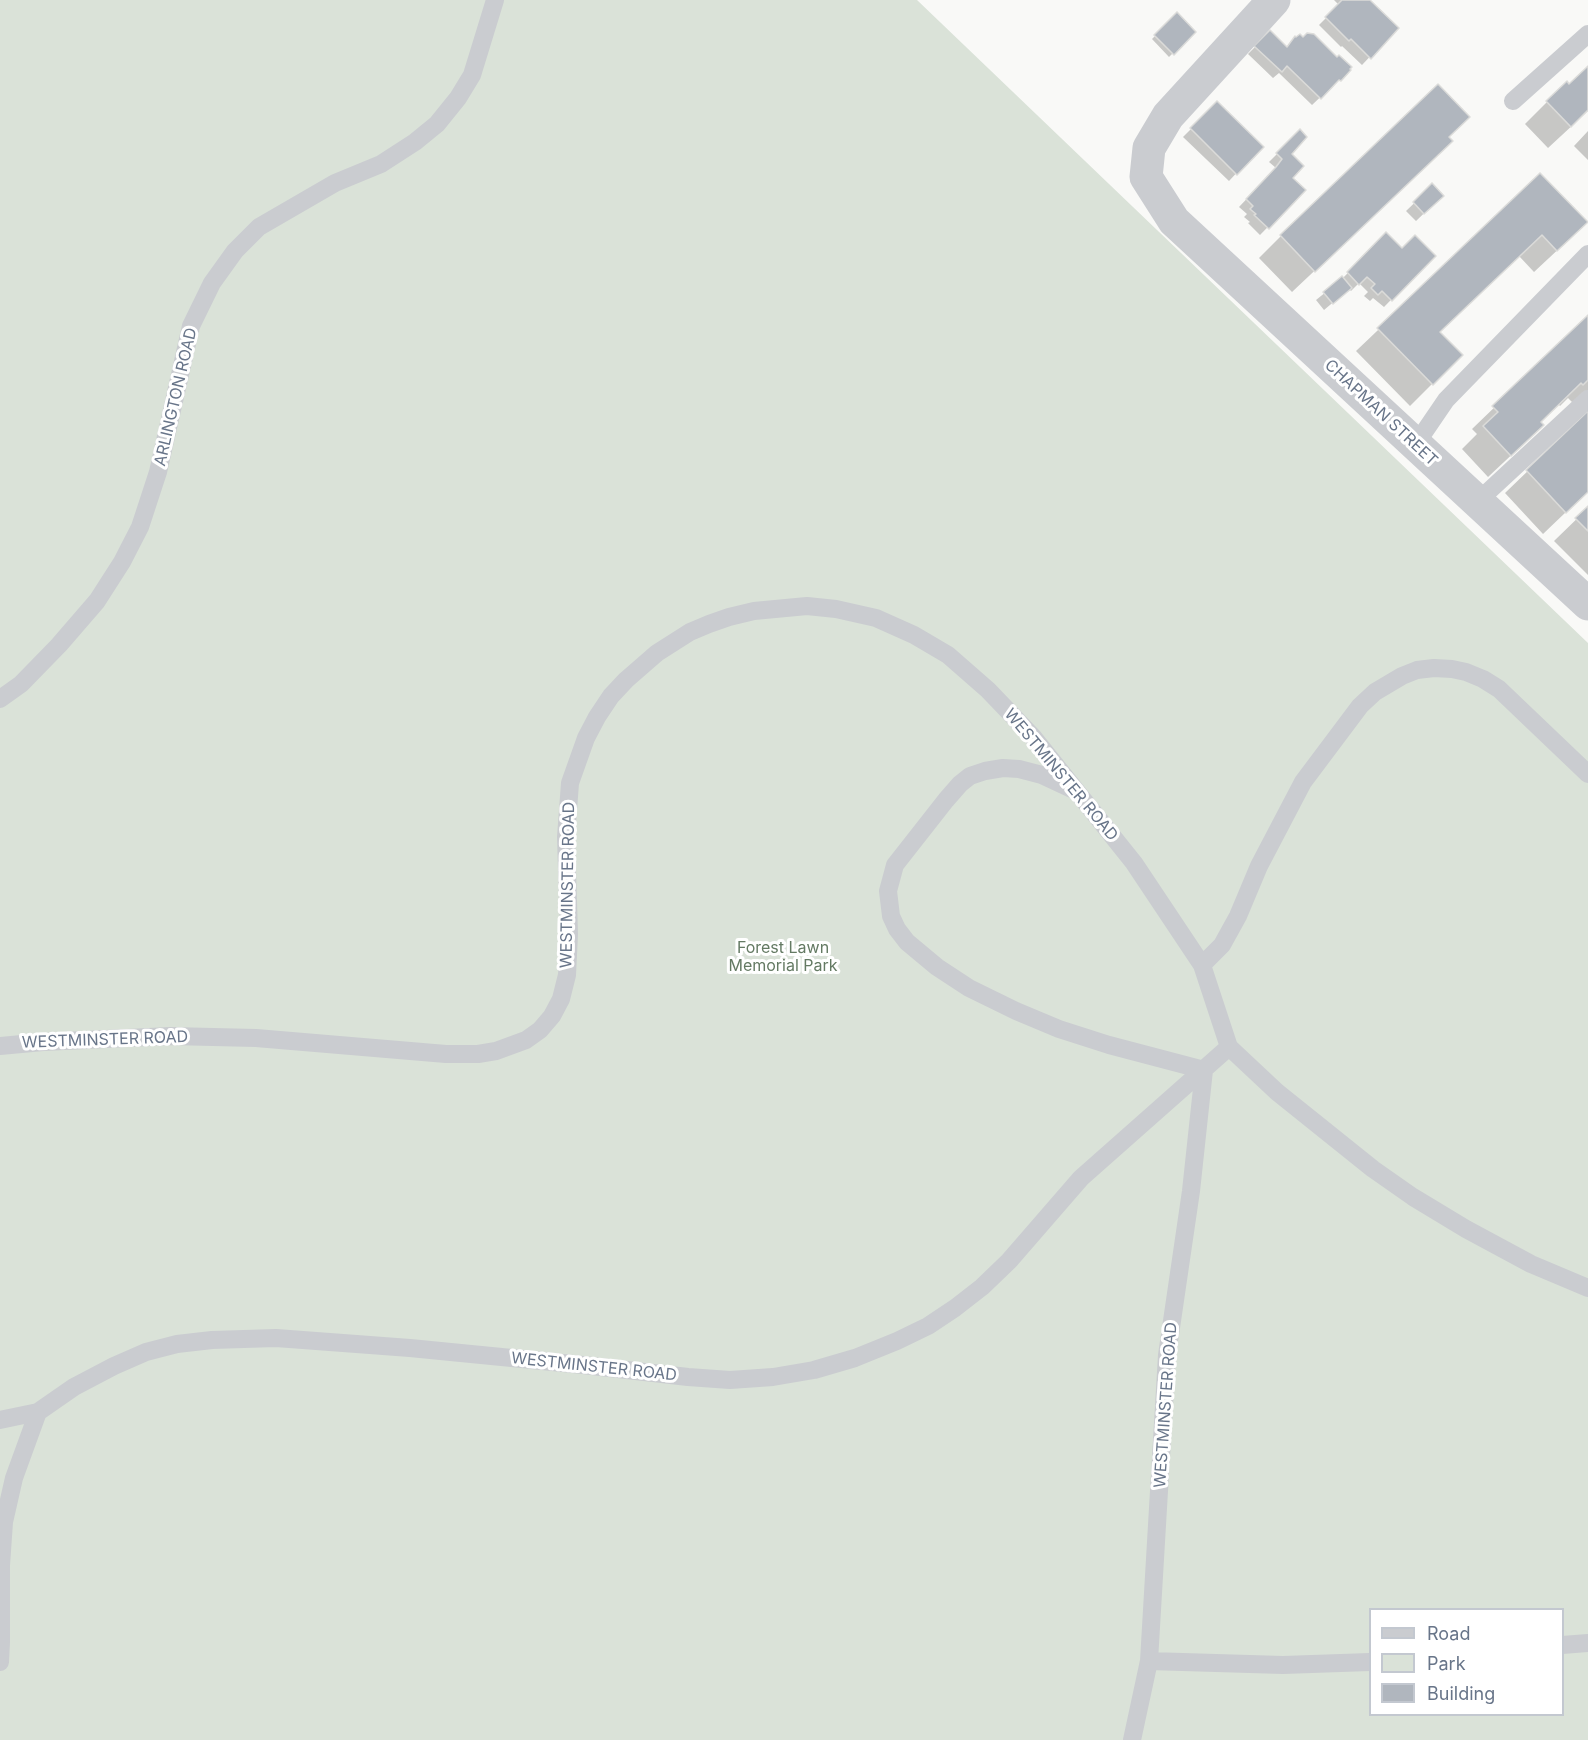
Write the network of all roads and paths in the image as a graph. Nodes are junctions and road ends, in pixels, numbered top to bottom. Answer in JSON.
{"nodes":[{"id":1,"x":495,"y":0,"type":"edge"},
{"id":2,"x":1274,"y":0,"type":"edge"},
{"id":3,"x":1588,"y":34,"type":"edge"},
{"id":4,"x":1513,"y":101,"type":"dead end"},
{"id":5,"x":1588,"y":254,"type":"edge"},
{"id":6,"x":1588,"y":399,"type":"edge"},
{"id":7,"x":1416,"y":444,"type":"junction"},
{"id":8,"x":1477,"y":502,"type":"junction"},
{"id":9,"x":1588,"y":604,"type":"edge"},
{"id":10,"x":0,"y":699,"type":"edge"},
{"id":11,"x":1588,"y":774,"type":"edge"},
{"id":12,"x":1075,"y":790,"type":"junction"},
{"id":13,"x":1202,"y":965,"type":"junction"},
{"id":14,"x":0,"y":1046,"type":"edge"},
{"id":15,"x":1229,"y":1047,"type":"junction"},
{"id":16,"x":1204,"y":1070,"type":"junction"},
{"id":17,"x":1588,"y":1288,"type":"edge"},
{"id":18,"x":38,"y":1412,"type":"junction"},
{"id":19,"x":0,"y":1420,"type":"edge"},
{"id":20,"x":1588,"y":1643,"type":"edge"},
{"id":21,"x":1564,"y":1646,"type":"edge"},
{"id":22,"x":1149,"y":1661,"type":"junction"},
{"id":23,"x":0,"y":1662,"type":"edge"},
{"id":24,"x":1369,"y":1662,"type":"edge"},
{"id":25,"x":1132,"y":1740,"type":"edge"}],
"edges":[{"from":1,"to":10,"type":"lane","name":"ARLINGTON ROAD"},
{"from":2,"to":7,"type":"street","name":"CHAPMAN STREET"},
{"from":3,"to":4,"type":"lane"},
{"from":5,"to":7,"type":"lane"},
{"from":6,"to":8,"type":"lane"},
{"from":7,"to":8,"type":"street","name":"CHAPMAN STREET"},
{"from":8,"to":9,"type":"street","name":"CHAPMAN STREET"},
{"from":11,"to":13,"type":"lane"},
{"from":12,"to":13,"type":"lane","name":"WESTMINSTER ROAD"},
{"from":12,"to":14,"type":"lane","name":"WESTMINSTER ROAD"},
{"from":12,"to":16,"type":"lane"},
{"from":13,"to":15,"type":"lane","name":"WESTMINSTER ROAD"},
{"from":15,"to":16,"type":"lane","name":"WESTMINSTER ROAD"},
{"from":15,"to":17,"type":"lane"},
{"from":16,"to":18,"type":"lane","name":"WESTMINSTER ROAD"},
{"from":16,"to":22,"type":"lane","name":"WESTMINSTER ROAD"},
{"from":18,"to":19,"type":"lane"},
{"from":18,"to":23,"type":"lane"},
{"from":20,"to":21,"type":"lane"},
{"from":22,"to":24,"type":"lane"},
{"from":22,"to":25,"type":"lane","name":"WESTMINSTER ROAD"}]}
